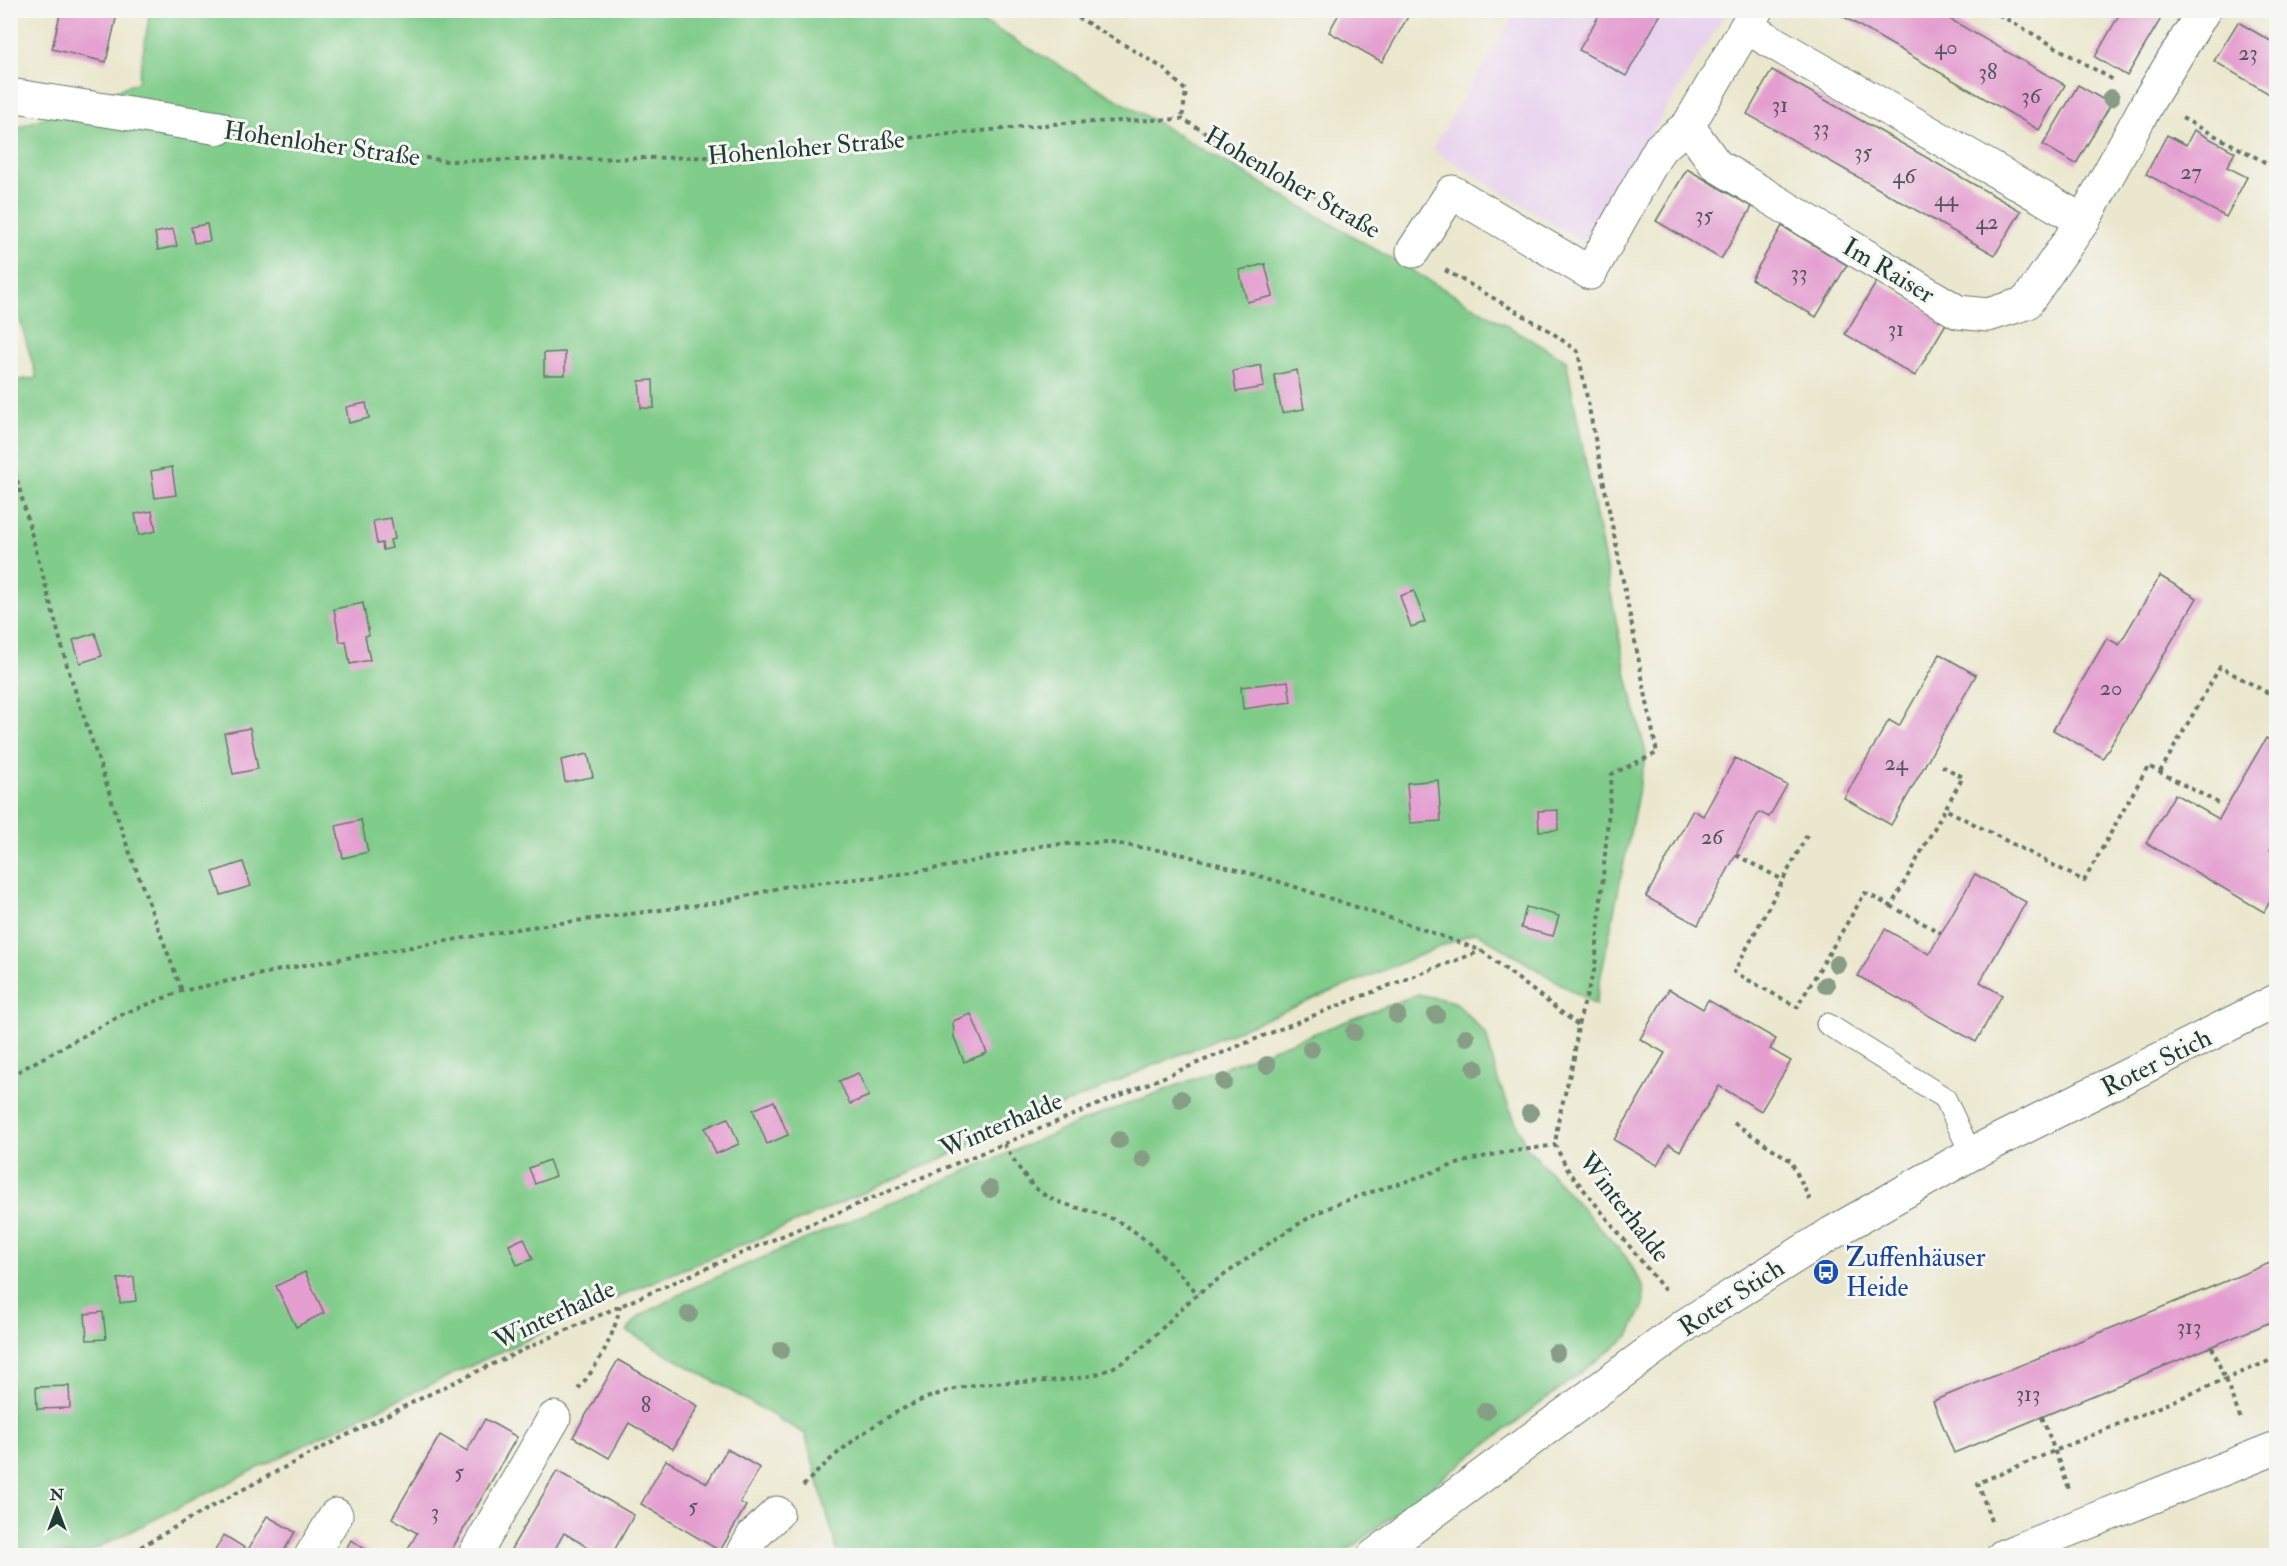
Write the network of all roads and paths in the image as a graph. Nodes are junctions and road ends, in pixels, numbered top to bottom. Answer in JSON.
{"nodes":[{"id":1,"x":1072,"y":10,"type":"edge"},
{"id":2,"x":2204,"y":10,"type":"edge"},
{"id":3,"x":2266,"y":10,"type":"edge"},
{"id":4,"x":2277,"y":17,"type":"edge"},
{"id":5,"x":1751,"y":19,"type":"edge"},
{"id":6,"x":10,"y":95,"type":"edge"},
{"id":7,"x":1182,"y":119,"type":"junction"},
{"id":8,"x":1688,"y":126,"type":"junction"},
{"id":9,"x":219,"y":128,"type":"joint"},
{"id":10,"x":2083,"y":222,"type":"junction"},
{"id":11,"x":1413,"y":251,"type":"junction"},
{"id":12,"x":1550,"y":331,"type":"joint"},
{"id":13,"x":10,"y":454,"type":"edge"},
{"id":14,"x":2277,"y":697,"type":"edge"},
{"id":15,"x":1942,"y":766,"type":"dead end"},
{"id":16,"x":2160,"y":772,"type":"junction"},
{"id":17,"x":2222,"y":805,"type":"dead end"},
{"id":18,"x":1945,"y":809,"type":"junction"},
{"id":19,"x":1807,"y":835,"type":"dead end"},
{"id":20,"x":1736,"y":855,"type":"dead end"},
{"id":21,"x":1783,"y":880,"type":"junction"},
{"id":22,"x":1891,"y":906,"type":"junction"},
{"id":23,"x":1941,"y":933,"type":"dead end"},
{"id":24,"x":1482,"y":951,"type":"junction"},
{"id":25,"x":183,"y":991,"type":"junction"},
{"id":26,"x":2277,"y":1001,"type":"edge"},
{"id":27,"x":1797,"y":1007,"type":"junction"},
{"id":28,"x":1827,"y":1024,"type":"joint"},
{"id":29,"x":1578,"y":1025,"type":"junction"},
{"id":30,"x":10,"y":1076,"type":"edge"},
{"id":31,"x":1734,"y":1123,"type":"dead end"},
{"id":32,"x":1004,"y":1144,"type":"junction"},
{"id":33,"x":1555,"y":1145,"type":"junction"},
{"id":34,"x":1971,"y":1154,"type":"junction"},
{"id":35,"x":1803,"y":1188,"type":"dead end"},
{"id":36,"x":1198,"y":1294,"type":"junction"},
{"id":37,"x":621,"y":1305,"type":"junction"},
{"id":38,"x":1688,"y":1324,"type":"junction"},
{"id":39,"x":2212,"y":1347,"type":"dead end"},
{"id":40,"x":2277,"y":1358,"type":"edge"},
{"id":41,"x":2225,"y":1380,"type":"junction"},
{"id":42,"x":585,"y":1381,"type":"dead end"},
{"id":43,"x":2042,"y":1417,"type":"dead end"},
{"id":44,"x":554,"y":1418,"type":"dead end"},
{"id":45,"x":2054,"y":1450,"type":"junction"},
{"id":46,"x":2266,"y":1452,"type":"edge"},
{"id":47,"x":777,"y":1513,"type":"joint"},
{"id":48,"x":336,"y":1515,"type":"dead end"},
{"id":49,"x":2082,"y":1523,"type":"junction"},
{"id":50,"x":1992,"y":1524,"type":"dead end"},
{"id":51,"x":125,"y":1556,"type":"edge"},
{"id":52,"x":311,"y":1556,"type":"edge"},
{"id":53,"x":474,"y":1556,"type":"edge"},
{"id":54,"x":742,"y":1556,"type":"edge"},
{"id":55,"x":1374,"y":1556,"type":"edge"},
{"id":56,"x":2003,"y":1556,"type":"edge"}],
"edges":[{"from":1,"to":7,"type":"path"},
{"from":2,"to":10,"type":"street","name":"Im Raiser"},
{"from":3,"to":4,"type":"path"},
{"from":5,"to":8,"type":"street"},
{"from":5,"to":10,"type":"street"},
{"from":6,"to":9,"type":"street","name":"Hohenloher Straße"},
{"from":7,"to":9,"type":"path","name":"Hohenloher Straße"},
{"from":7,"to":11,"type":"path","name":"Hohenloher Straße"},
{"from":8,"to":10,"type":"street","name":"Im Raiser"},
{"from":8,"to":11,"type":"street"},
{"from":11,"to":12,"type":"path","name":"Hohenloher Straße"},
{"from":12,"to":29,"type":"path","name":"Winterhalde"},
{"from":13,"to":25,"type":"path"},
{"from":14,"to":16,"type":"path"},
{"from":15,"to":18,"type":"path"},
{"from":16,"to":17,"type":"path"},
{"from":16,"to":18,"type":"path"},
{"from":18,"to":22,"type":"path"},
{"from":19,"to":21,"type":"path"},
{"from":20,"to":21,"type":"path"},
{"from":21,"to":27,"type":"path"},
{"from":22,"to":23,"type":"path"},
{"from":22,"to":27,"type":"path"},
{"from":24,"to":25,"type":"path"},
{"from":24,"to":29,"type":"path"},
{"from":24,"to":32,"type":"path","name":"Winterhalde"},
{"from":25,"to":30,"type":"path"},
{"from":26,"to":34,"type":"street","name":"Roter Stich"},
{"from":27,"to":28,"type":"path"},
{"from":28,"to":34,"type":"lane"},
{"from":29,"to":33,"type":"path","name":"Winterhalde"},
{"from":31,"to":35,"type":"path"},
{"from":32,"to":36,"type":"path"},
{"from":32,"to":37,"type":"path","name":"Winterhalde"},
{"from":33,"to":36,"type":"path"},
{"from":33,"to":38,"type":"path","name":"Winterhalde"},
{"from":34,"to":38,"type":"street","name":"Roter Stich"},
{"from":36,"to":47,"type":"path"},
{"from":37,"to":42,"type":"path"},
{"from":37,"to":51,"type":"path","name":"Winterhalde"},
{"from":38,"to":55,"type":"street","name":"Roter Stich"},
{"from":39,"to":41,"type":"path"},
{"from":40,"to":41,"type":"path"},
{"from":41,"to":45,"type":"path"},
{"from":41,"to":46,"type":"path"},
{"from":43,"to":45,"type":"path"},
{"from":44,"to":53,"type":"street"},
{"from":45,"to":49,"type":"path"},
{"from":45,"to":50,"type":"path"},
{"from":46,"to":49,"type":"street"},
{"from":47,"to":54,"type":"street"},
{"from":48,"to":52,"type":"street"},
{"from":49,"to":56,"type":"street"}]}
